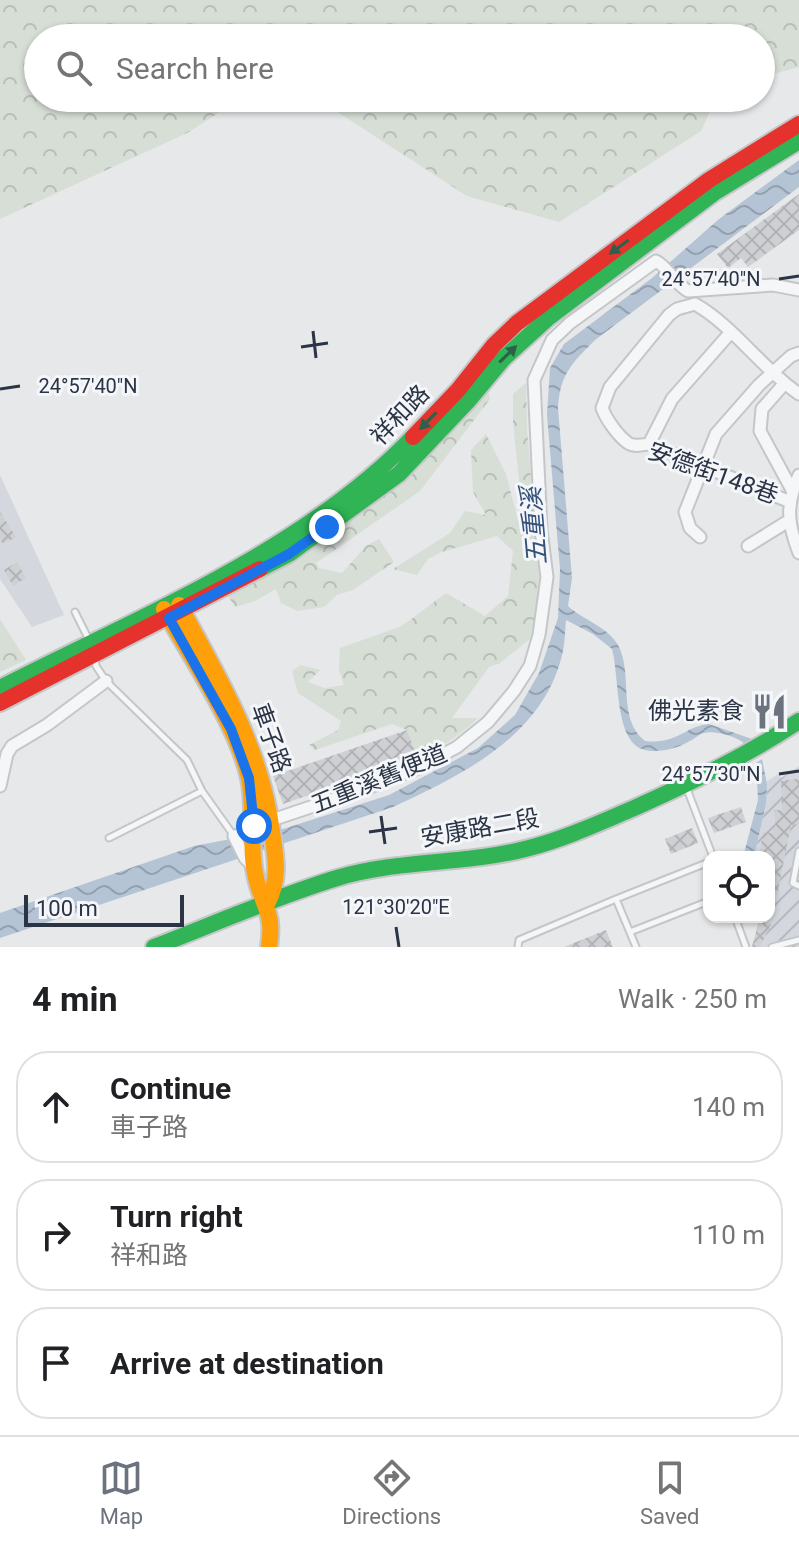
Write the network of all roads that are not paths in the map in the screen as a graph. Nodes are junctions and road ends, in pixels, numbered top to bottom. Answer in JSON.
{"nodes":[{"id":1,"x":799,"y":124,"type":"edge"},
{"id":2,"x":799,"y":141,"type":"edge"},
{"id":3,"x":799,"y":290,"type":"edge"},
{"id":4,"x":731,"y":332,"type":"junction"},
{"id":5,"x":799,"y":353,"type":"edge"},
{"id":6,"x":771,"y":374,"type":"junction"},
{"id":7,"x":793,"y":387,"type":"edge"},
{"id":8,"x":649,"y":444,"type":"junction"},
{"id":9,"x":703,"y":464,"type":"junction"},
{"id":10,"x":799,"y":475,"type":"edge"},
{"id":11,"x":790,"y":495,"type":"junction"},
{"id":12,"x":790,"y":520,"type":"junction"},
{"id":13,"x":700,"y":537,"type":"dead end"},
{"id":14,"x":748,"y":546,"type":"dead end"},
{"id":15,"x":799,"y":553,"type":"edge"},
{"id":16,"x":172,"y":608,"type":"junction"},
{"id":17,"x":75,"y":612,"type":"dead end"},
{"id":18,"x":92,"y":648,"type":"junction"},
{"id":19,"x":106,"y":681,"type":"junction"},
{"id":20,"x":0,"y":692,"type":"edge"},
{"id":21,"x":799,"y":721,"type":"edge"},
{"id":22,"x":685,"y":785,"type":"junction"},
{"id":23,"x":0,"y":786,"type":"edge"},
{"id":24,"x":202,"y":791,"type":"junction"},
{"id":25,"x":272,"y":820,"type":"junction"},
{"id":26,"x":254,"y":826,"type":"junction"},
{"id":27,"x":234,"y":836,"type":"junction"},
{"id":28,"x":109,"y":838,"type":"dead end"},
{"id":29,"x":711,"y":851,"type":"edge"},
{"id":30,"x":799,"y":851,"type":"edge"},
{"id":31,"x":703,"y":864,"type":"edge"},
{"id":32,"x":256,"y":869,"type":"junction"},
{"id":33,"x":799,"y":886,"type":"edge"},
{"id":34,"x":616,"y":899,"type":"junction"},
{"id":35,"x":703,"y":903,"type":"edge"},
{"id":36,"x":267,"y":904,"type":"junction"},
{"id":37,"x":737,"y":923,"type":"edge"},
{"id":38,"x":630,"y":932,"type":"junction"},
{"id":39,"x":799,"y":940,"type":"edge"},
{"id":40,"x":154,"y":947,"type":"edge"},
{"id":41,"x":269,"y":947,"type":"edge"},
{"id":42,"x":518,"y":947,"type":"edge"},
{"id":43,"x":636,"y":947,"type":"edge"},
{"id":44,"x":746,"y":947,"type":"edge"},
{"id":45,"x":772,"y":947,"type":"edge"}],
"edges":[{"from":1,"to":16,"type":"main road","name":"祥和路","one_way":true},
{"from":16,"to":2,"type":"main road","name":"祥和路","one_way":true},
{"from":3,"to":25,"type":"street","name":"五重溪舊便道"},
{"from":4,"to":6,"type":"street","name":"安德街148巷"},
{"from":4,"to":8,"type":"street"},
{"from":4,"to":8,"type":"street","name":"安德街148巷"},
{"from":5,"to":6,"type":"street"},
{"from":6,"to":7,"type":"street","name":"安德街148巷"},
{"from":6,"to":9,"type":"street"},
{"from":7,"to":11,"type":"street"},
{"from":8,"to":9,"type":"street","name":"安德街148巷"},
{"from":9,"to":11,"type":"street","name":"安德街148巷"},
{"from":9,"to":13,"type":"street"},
{"from":10,"to":11,"type":"street"},
{"from":11,"to":12,"type":"street"},
{"from":12,"to":14,"type":"street"},
{"from":12,"to":15,"type":"street"},
{"from":16,"to":18,"type":"main road","name":"祥和路"},
{"from":16,"to":25,"type":"main road","name":"車子路"},
{"from":16,"to":26,"type":"main road","name":"車子路"},
{"from":17,"to":18,"type":"lane"},
{"from":18,"to":19,"type":"lane"},
{"from":18,"to":20,"type":"main road","name":"祥和路"},
{"from":19,"to":23,"type":"street"},
{"from":19,"to":24,"type":"lane"},
{"from":21,"to":22,"type":"main road","name":"安康路二段"},
{"from":22,"to":29,"type":"lane"},
{"from":22,"to":36,"type":"main road","name":"安康路二段"},
{"from":24,"to":27,"type":"lane"},
{"from":24,"to":28,"type":"lane"},
{"from":25,"to":36,"type":"main road","name":"車子路"},
{"from":26,"to":27,"type":"street"},
{"from":26,"to":32,"type":"main road","name":"車子路"},
{"from":27,"to":32,"type":"street"},
{"from":30,"to":33,"type":"lane"},
{"from":31,"to":34,"type":"lane"},
{"from":32,"to":36,"type":"main road","name":"車子路"},
{"from":34,"to":38,"type":"lane"},
{"from":34,"to":42,"type":"lane"},
{"from":35,"to":38,"type":"lane"},
{"from":36,"to":40,"type":"main road","name":"安康路二段"},
{"from":36,"to":41,"type":"main road","name":"車子路"},
{"from":37,"to":44,"type":"lane"},
{"from":38,"to":43,"type":"lane"},
{"from":39,"to":45,"type":"lane"}]}
